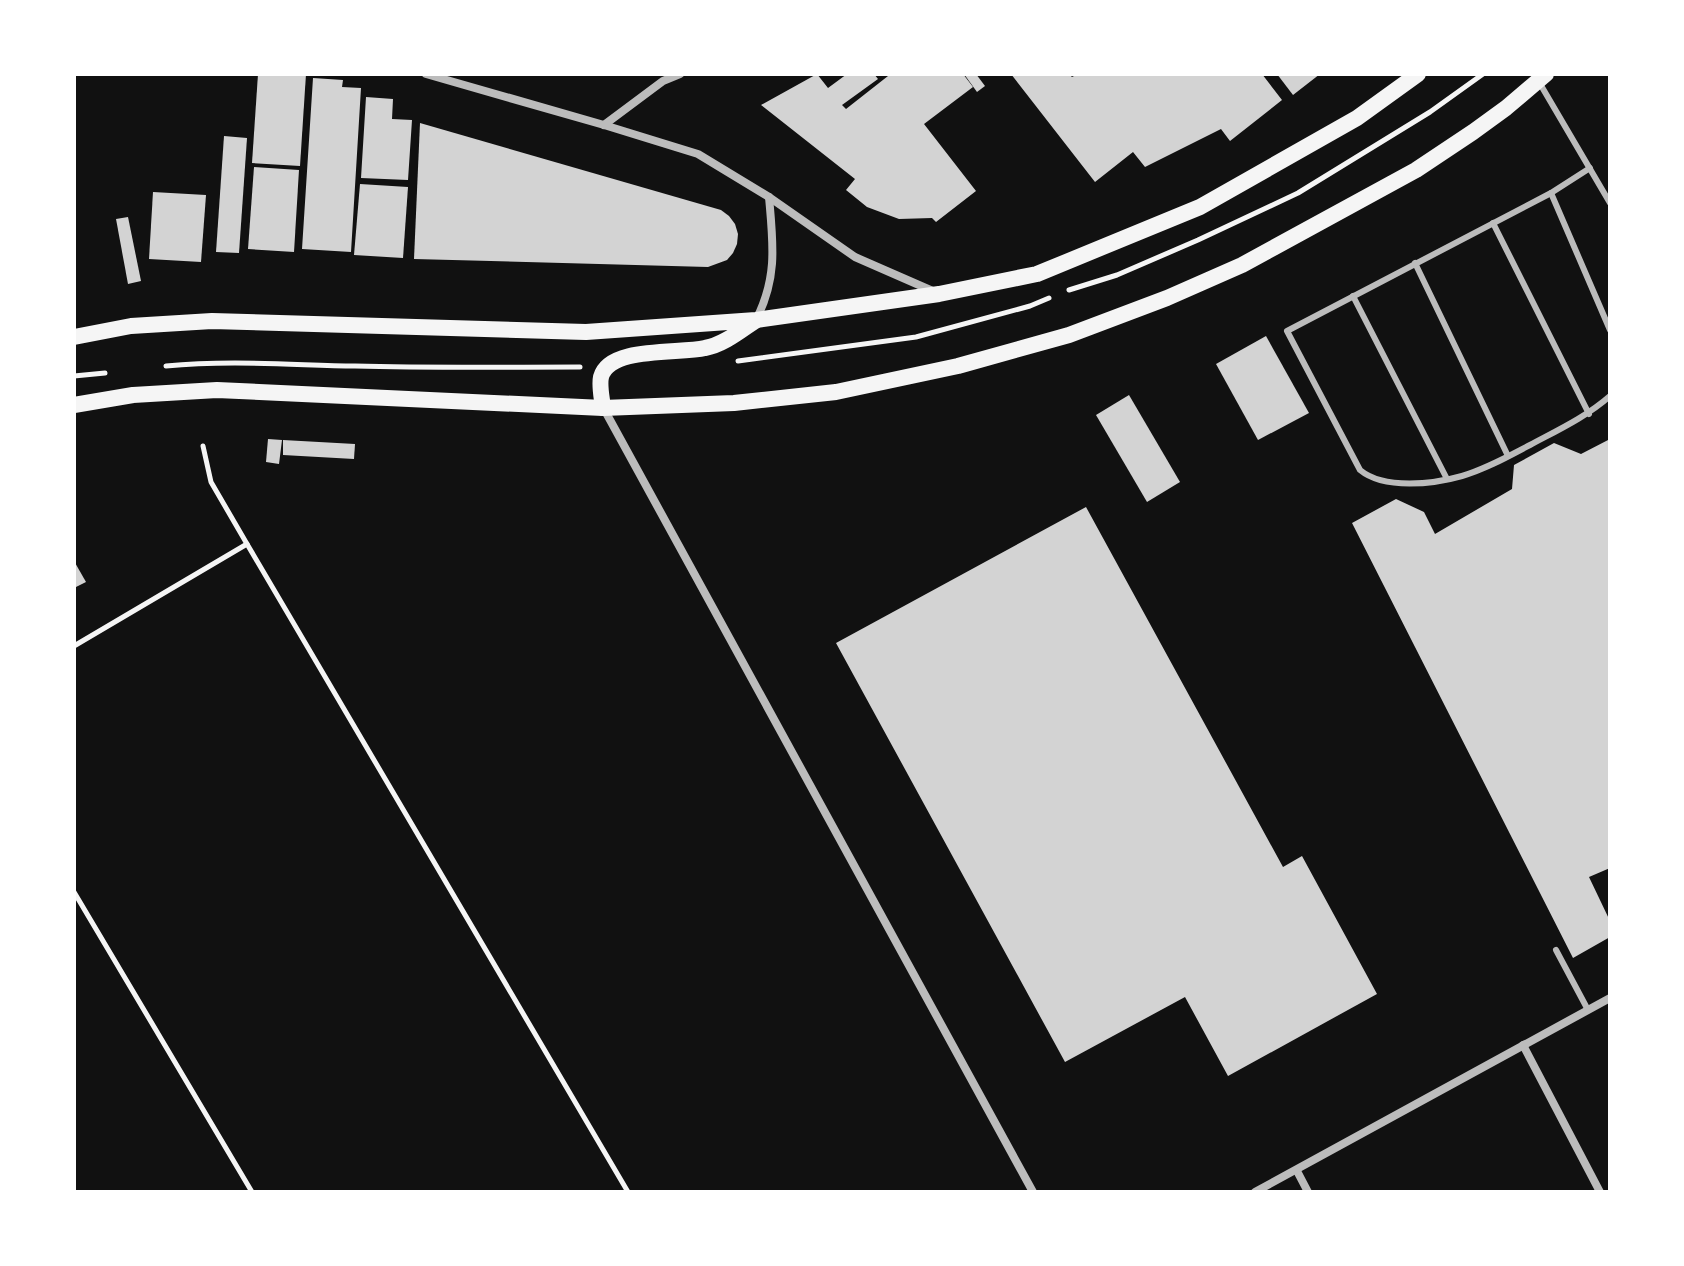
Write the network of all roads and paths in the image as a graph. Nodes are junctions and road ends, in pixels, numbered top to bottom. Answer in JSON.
{"nodes":[{"id":1,"x":426,"y":74,"type":"edge"},
{"id":2,"x":680,"y":74,"type":"edge"},
{"id":3,"x":1418,"y":74,"type":"edge"},
{"id":4,"x":1542,"y":77,"type":"edge"},
{"id":5,"x":604,"y":125,"type":"junction"},
{"id":6,"x":1590,"y":168,"type":"junction"},
{"id":7,"x":1551,"y":193,"type":"junction"},
{"id":8,"x":769,"y":197,"type":"junction"},
{"id":9,"x":1610,"y":203,"type":"edge"},
{"id":10,"x":1493,"y":223,"type":"junction"},
{"id":11,"x":1415,"y":263,"type":"junction"},
{"id":12,"x":939,"y":294,"type":"junction"},
{"id":13,"x":1353,"y":296,"type":"junction"},
{"id":14,"x":756,"y":320,"type":"junction"},
{"id":15,"x":1610,"y":330,"type":"edge"},
{"id":16,"x":74,"y":337,"type":"edge"},
{"id":17,"x":1610,"y":396,"type":"edge"},
{"id":18,"x":74,"y":405,"type":"edge"},
{"id":19,"x":603,"y":408,"type":"junction"},
{"id":20,"x":1589,"y":414,"type":"junction"},
{"id":21,"x":203,"y":446,"type":"dead end"},
{"id":22,"x":1508,"y":456,"type":"junction"},
{"id":23,"x":1447,"y":479,"type":"junction"},
{"id":24,"x":247,"y":544,"type":"junction"},
{"id":25,"x":74,"y":646,"type":"edge"},
{"id":26,"x":74,"y":892,"type":"edge"},
{"id":27,"x":1556,"y":950,"type":"dead end"},
{"id":28,"x":1610,"y":998,"type":"edge"},
{"id":29,"x":1588,"y":1010,"type":"junction"},
{"id":30,"x":1523,"y":1045,"type":"junction"},
{"id":31,"x":1297,"y":1171,"type":"junction"},
{"id":32,"x":252,"y":1192,"type":"edge"},
{"id":33,"x":628,"y":1192,"type":"edge"},
{"id":34,"x":1033,"y":1192,"type":"edge"},
{"id":35,"x":1255,"y":1192,"type":"edge"},
{"id":36,"x":1308,"y":1192,"type":"edge"},
{"id":37,"x":1600,"y":1192,"type":"edge"}],
"edges":[{"from":1,"to":5,"type":"street"},
{"from":2,"to":5,"type":"street"},
{"from":3,"to":12,"type":"main road"},
{"from":4,"to":6,"type":"lane"},
{"from":4,"to":19,"type":"main road"},
{"from":5,"to":8,"type":"street"},
{"from":6,"to":7,"type":"lane"},
{"from":6,"to":9,"type":"lane"},
{"from":7,"to":10,"type":"lane"},
{"from":7,"to":15,"type":"lane"},
{"from":8,"to":12,"type":"street"},
{"from":8,"to":14,"type":"street"},
{"from":10,"to":11,"type":"lane"},
{"from":10,"to":20,"type":"lane"},
{"from":11,"to":13,"type":"lane"},
{"from":11,"to":22,"type":"lane"},
{"from":12,"to":14,"type":"main road"},
{"from":13,"to":23,"type":"lane"},
{"from":13,"to":23,"type":"lane"},
{"from":14,"to":16,"type":"main road"},
{"from":14,"to":19,"type":"main road"},
{"from":17,"to":20,"type":"lane"},
{"from":18,"to":19,"type":"main road"},
{"from":19,"to":34,"type":"street"},
{"from":20,"to":22,"type":"lane"},
{"from":21,"to":24,"type":"path"},
{"from":22,"to":23,"type":"lane"},
{"from":24,"to":25,"type":"path"},
{"from":24,"to":33,"type":"path"},
{"from":26,"to":32,"type":"path"},
{"from":27,"to":29,"type":"lane"},
{"from":28,"to":29,"type":"street"},
{"from":29,"to":30,"type":"street"},
{"from":30,"to":31,"type":"street"},
{"from":30,"to":37,"type":"street"},
{"from":31,"to":35,"type":"street"},
{"from":31,"to":36,"type":"street"}]}
